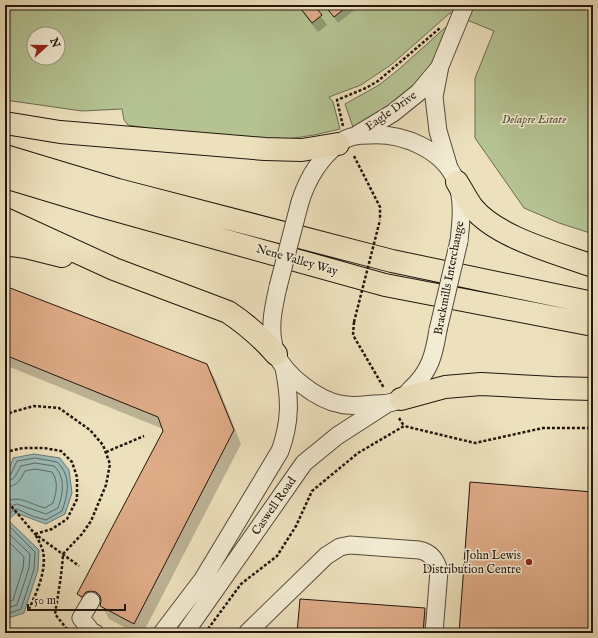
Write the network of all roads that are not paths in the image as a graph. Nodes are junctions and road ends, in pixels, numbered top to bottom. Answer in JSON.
{"nodes":[{"id":1,"x":464,"y":5,"type":"edge"},
{"id":2,"x":440,"y":66,"type":"junction"},
{"id":3,"x":5,"y":123,"type":"edge"},
{"id":4,"x":348,"y":140,"type":"junction"},
{"id":5,"x":5,"y":156,"type":"edge"},
{"id":6,"x":453,"y":175,"type":"junction"},
{"id":7,"x":5,"y":177,"type":"edge"},
{"id":8,"x":5,"y":218,"type":"edge"},
{"id":9,"x":5,"y":244,"type":"edge"},
{"id":10,"x":593,"y":266,"type":"edge"},
{"id":11,"x":114,"y":269,"type":"junction"},
{"id":12,"x":593,"y":303,"type":"edge"},
{"id":13,"x":593,"y":325,"type":"edge"},
{"id":14,"x":280,"y":361,"type":"junction"},
{"id":15,"x":593,"y":389,"type":"edge"},
{"id":16,"x":393,"y":402,"type":"junction"},
{"id":17,"x":91,"y":601,"type":"dead end"},
{"id":18,"x":95,"y":633,"type":"edge"},
{"id":19,"x":162,"y":633,"type":"edge"},
{"id":20,"x":185,"y":633,"type":"edge"},
{"id":21,"x":247,"y":633,"type":"edge"},
{"id":22,"x":434,"y":633,"type":"edge"}],
"edges":[{"from":1,"to":2,"type":"street","name":"Eagle Drive"},
{"from":2,"to":4,"type":"street","name":"Eagle Drive"},
{"from":2,"to":6,"type":"street","name":"Eagle Drive"},
{"from":3,"to":4,"type":"highway"},
{"from":4,"to":6,"type":"street"},
{"from":4,"to":14,"type":"street","bridge":true},
{"from":5,"to":12,"type":"highway","name":"Nene Valley Way"},
{"from":6,"to":10,"type":"highway"},
{"from":6,"to":16,"type":"street","name":"Brackmills Interchange","bridge":true},
{"from":7,"to":13,"type":"highway","name":"Nene Valley Way"},
{"from":8,"to":11,"type":"highway"},
{"from":9,"to":11,"type":"highway"},
{"from":11,"to":14,"type":"highway"},
{"from":14,"to":16,"type":"street"},
{"from":14,"to":19,"type":"street","name":"Caswell Road"},
{"from":15,"to":16,"type":"highway"},
{"from":16,"to":20,"type":"street","name":"Caswell Road"},
{"from":17,"to":18,"type":"street"},
{"from":21,"to":22,"type":"street"}]}
